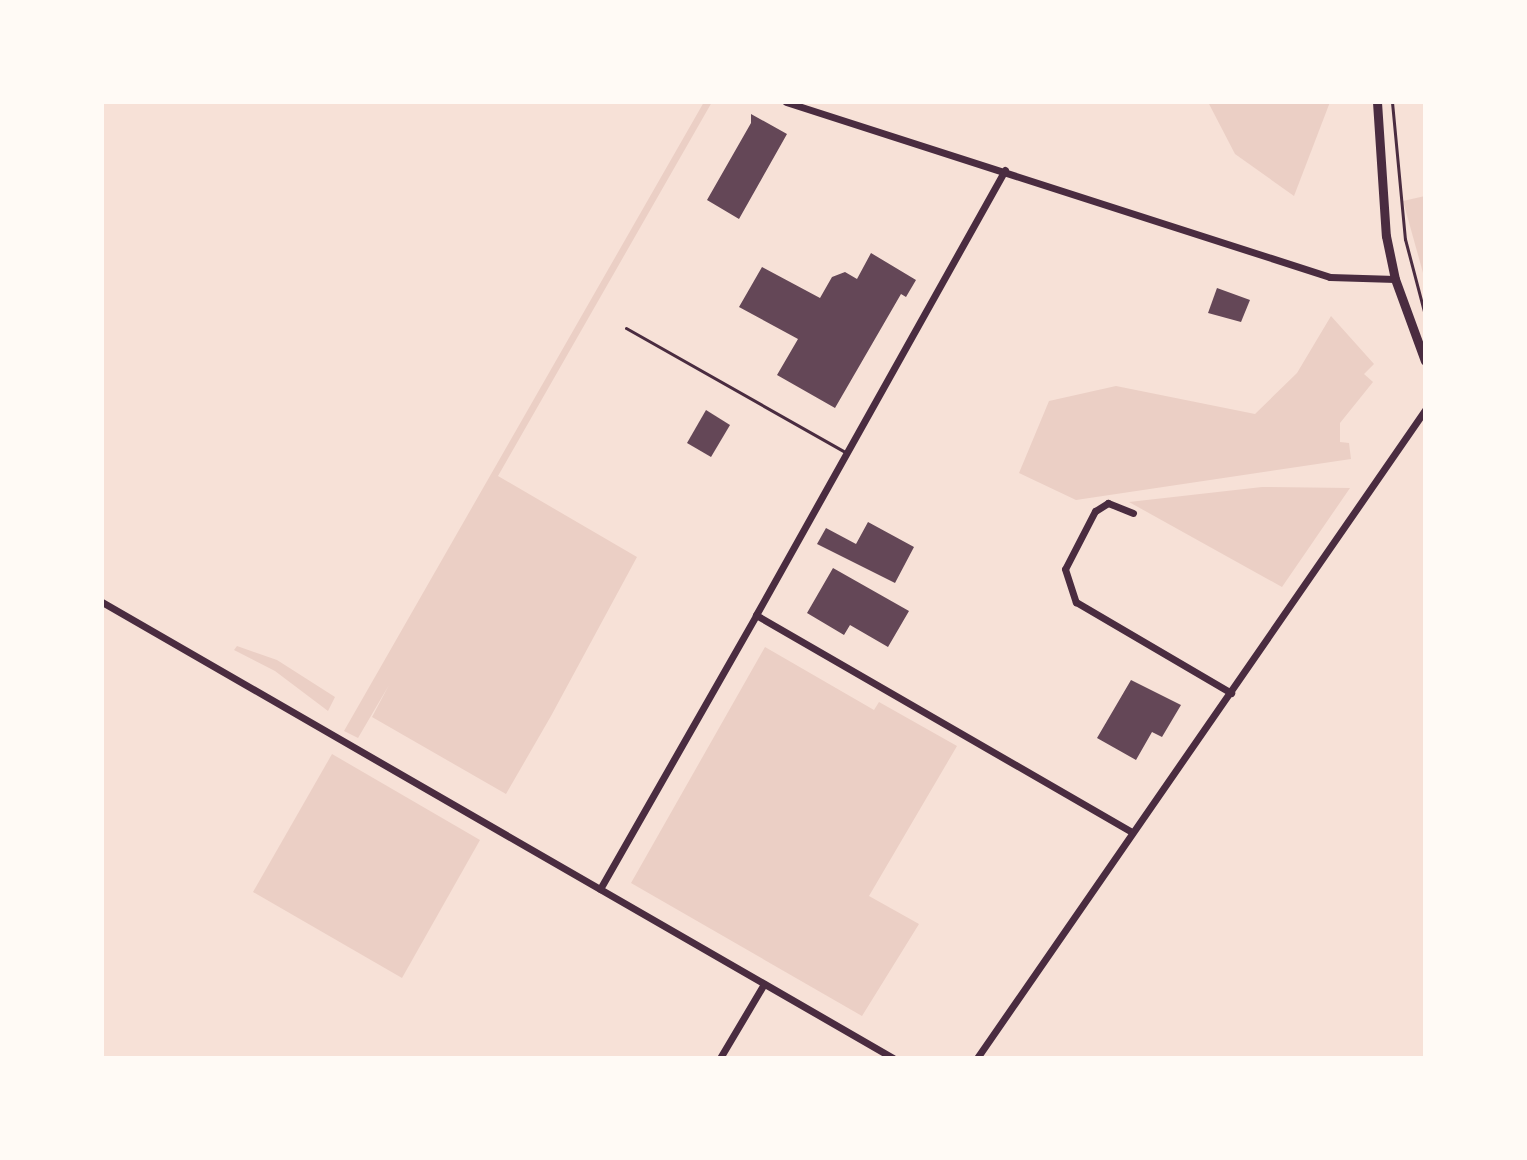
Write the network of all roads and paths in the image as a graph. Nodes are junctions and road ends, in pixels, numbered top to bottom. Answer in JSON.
{"nodes":[{"id":1,"x":786,"y":102,"type":"edge"},
{"id":2,"x":1377,"y":102,"type":"edge"},
{"id":3,"x":1392,"y":102,"type":"edge"},
{"id":4,"x":1005,"y":170,"type":"junction"},
{"id":5,"x":1395,"y":279,"type":"junction"},
{"id":6,"x":1425,"y":315,"type":"edge"},
{"id":7,"x":626,"y":328,"type":"dead end"},
{"id":8,"x":1425,"y":361,"type":"edge"},
{"id":9,"x":1425,"y":410,"type":"edge"},
{"id":10,"x":847,"y":453,"type":"junction"},
{"id":11,"x":1133,"y":513,"type":"dead end"},
{"id":12,"x":102,"y":602,"type":"edge"},
{"id":13,"x":756,"y":615,"type":"junction"},
{"id":14,"x":1231,"y":693,"type":"junction"},
{"id":15,"x":1130,"y":831,"type":"junction"},
{"id":16,"x":600,"y":889,"type":"junction"},
{"id":17,"x":764,"y":984,"type":"junction"},
{"id":18,"x":720,"y":1058,"type":"edge"},
{"id":19,"x":893,"y":1058,"type":"edge"},
{"id":20,"x":977,"y":1058,"type":"edge"}],
"edges":[{"from":1,"to":4,"type":"street"},
{"from":2,"to":5,"type":"street"},
{"from":3,"to":6,"type":"path"},
{"from":4,"to":5,"type":"street"},
{"from":4,"to":10,"type":"street"},
{"from":5,"to":8,"type":"street"},
{"from":7,"to":10,"type":"lane"},
{"from":9,"to":14,"type":"street"},
{"from":10,"to":13,"type":"street"},
{"from":11,"to":14,"type":"street"},
{"from":12,"to":16,"type":"street"},
{"from":13,"to":15,"type":"street"},
{"from":13,"to":16,"type":"street"},
{"from":14,"to":15,"type":"street"},
{"from":15,"to":20,"type":"street"},
{"from":16,"to":17,"type":"street"},
{"from":17,"to":18,"type":"street"},
{"from":17,"to":19,"type":"street"}]}
